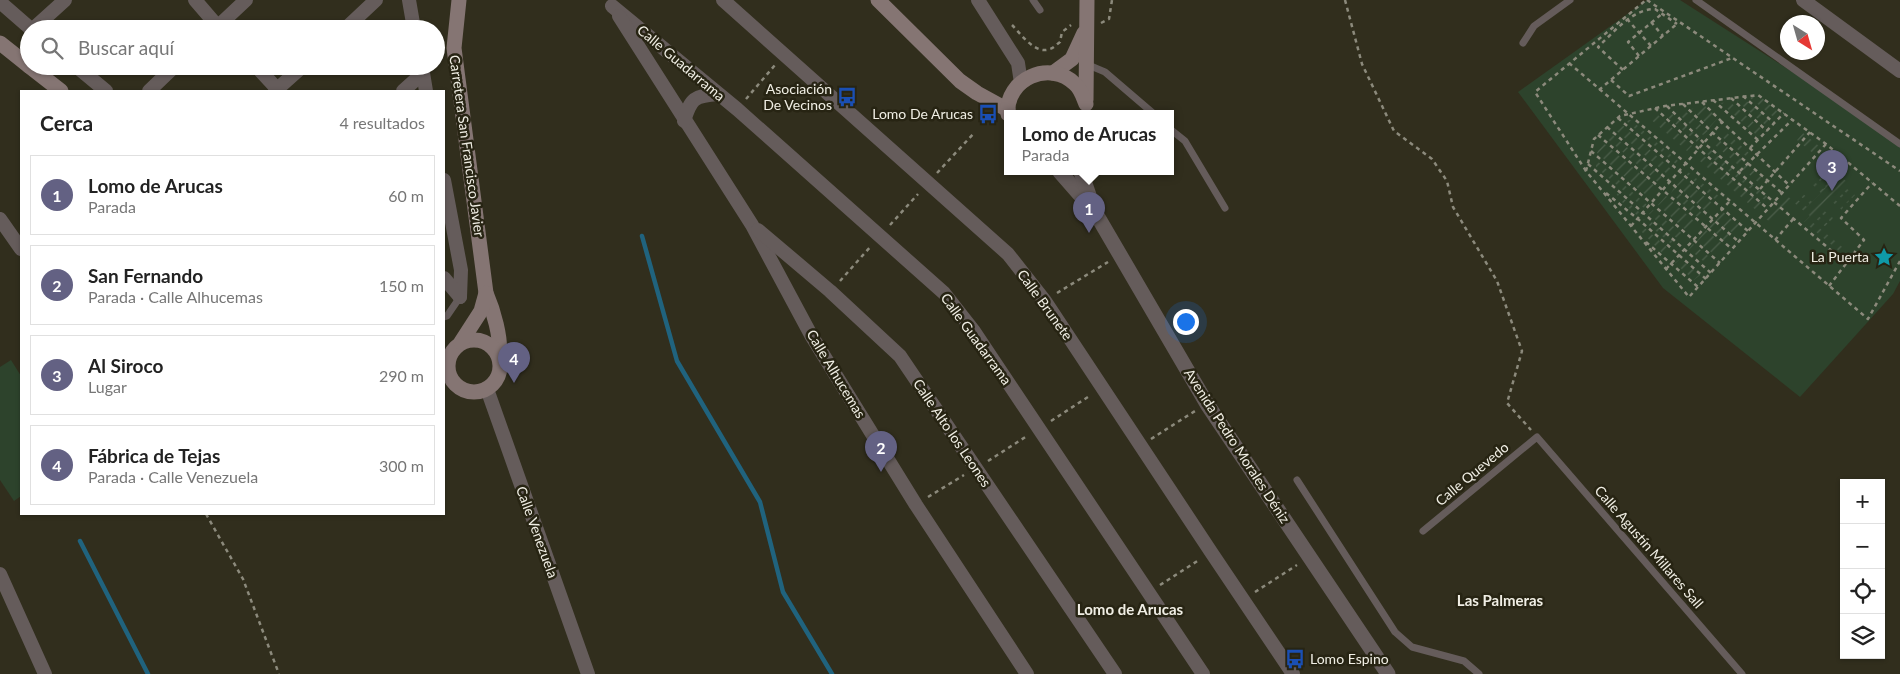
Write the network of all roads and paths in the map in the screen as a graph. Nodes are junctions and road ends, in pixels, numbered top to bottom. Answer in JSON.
{"nodes":[{"id":1,"x":64,"y":0,"type":"edge"},
{"id":2,"x":195,"y":0,"type":"edge"},
{"id":3,"x":246,"y":0,"type":"edge"},
{"id":4,"x":376,"y":0,"type":"edge"},
{"id":5,"x":409,"y":0,"type":"edge"},
{"id":6,"x":459,"y":0,"type":"edge"},
{"id":7,"x":723,"y":0,"type":"edge"},
{"id":8,"x":878,"y":0,"type":"edge"},
{"id":9,"x":978,"y":0,"type":"edge"},
{"id":10,"x":1033,"y":0,"type":"edge"},
{"id":11,"x":1087,"y":0,"type":"edge"},
{"id":12,"x":1112,"y":0,"type":"edge"},
{"id":13,"x":1344,"y":0,"type":"edge"},
{"id":14,"x":1570,"y":0,"type":"edge"},
{"id":15,"x":1646,"y":0,"type":"edge"},
{"id":16,"x":1696,"y":0,"type":"edge"},
{"id":17,"x":1803,"y":0,"type":"edge"},
{"id":18,"x":0,"y":2,"type":"edge"},
{"id":19,"x":612,"y":3,"type":"edge"},
{"id":20,"x":1040,"y":10,"type":"dead end"},
{"id":21,"x":1663,"y":12,"type":"junction"},
{"id":22,"x":1006,"y":19,"type":"dead end"},
{"id":23,"x":1626,"y":19,"type":"junction"},
{"id":24,"x":21,"y":20,"type":"edge"},
{"id":25,"x":42,"y":20,"type":"edge"},
{"id":26,"x":211,"y":20,"type":"edge"},
{"id":27,"x":226,"y":20,"type":"edge"},
{"id":28,"x":355,"y":20,"type":"edge"},
{"id":29,"x":412,"y":20,"type":"edge"},
{"id":30,"x":1652,"y":22,"type":"junction"},
{"id":31,"x":1678,"y":23,"type":"junction"},
{"id":32,"x":1086,"y":26,"type":"junction"},
{"id":33,"x":1638,"y":33,"type":"junction"},
{"id":34,"x":1663,"y":36,"type":"junction"},
{"id":35,"x":0,"y":42,"type":"edge"},
{"id":36,"x":1523,"y":43,"type":"dead end"},
{"id":37,"x":1651,"y":46,"type":"junction"},
{"id":38,"x":784,"y":54,"type":"junction"},
{"id":39,"x":1639,"y":56,"type":"junction"},
{"id":40,"x":1732,"y":58,"type":"junction"},
{"id":41,"x":20,"y":59,"type":"edge"},
{"id":42,"x":1018,"y":62,"type":"junction"},
{"id":43,"x":1086,"y":64,"type":"junction"},
{"id":44,"x":1569,"y":64,"type":"junction"},
{"id":45,"x":1623,"y":70,"type":"junction"},
{"id":46,"x":1900,"y":71,"type":"edge"},
{"id":47,"x":1047,"y":72,"type":"junction"},
{"id":48,"x":40,"y":75,"type":"edge"},
{"id":49,"x":87,"y":75,"type":"edge"},
{"id":50,"x":166,"y":75,"type":"edge"},
{"id":51,"x":264,"y":75,"type":"edge"},
{"id":52,"x":294,"y":75,"type":"edge"},
{"id":53,"x":417,"y":75,"type":"edge"},
{"id":54,"x":423,"y":75,"type":"edge"},
{"id":55,"x":1611,"y":80,"type":"junction"},
{"id":56,"x":1017,"y":87,"type":"junction"},
{"id":57,"x":59,"y":90,"type":"edge"},
{"id":58,"x":105,"y":90,"type":"edge"},
{"id":59,"x":150,"y":90,"type":"edge"},
{"id":60,"x":276,"y":90,"type":"edge"},
{"id":61,"x":278,"y":90,"type":"edge"},
{"id":62,"x":404,"y":90,"type":"edge"},
{"id":63,"x":426,"y":90,"type":"edge"},
{"id":64,"x":1599,"y":90,"type":"junction"},
{"id":65,"x":977,"y":93,"type":"junction"},
{"id":66,"x":718,"y":94,"type":"junction"},
{"id":67,"x":1743,"y":96,"type":"junction"},
{"id":68,"x":1731,"y":98,"type":"junction"},
{"id":69,"x":1713,"y":100,"type":"junction"},
{"id":70,"x":1702,"y":101,"type":"junction"},
{"id":71,"x":1684,"y":104,"type":"junction"},
{"id":72,"x":1667,"y":106,"type":"junction"},
{"id":73,"x":1655,"y":108,"type":"junction"},
{"id":74,"x":737,"y":109,"type":"junction"},
{"id":75,"x":1086,"y":109,"type":"edge"},
{"id":76,"x":1005,"y":110,"type":"edge"},
{"id":77,"x":1009,"y":110,"type":"edge"},
{"id":78,"x":1149,"y":110,"type":"edge"},
{"id":79,"x":1628,"y":114,"type":"junction"},
{"id":80,"x":1784,"y":114,"type":"junction"},
{"id":81,"x":1618,"y":118,"type":"junction"},
{"id":82,"x":1792,"y":120,"type":"junction"},
{"id":83,"x":684,"y":121,"type":"junction"},
{"id":84,"x":1722,"y":122,"type":"junction"},
{"id":85,"x":1774,"y":123,"type":"junction"},
{"id":86,"x":1607,"y":128,"type":"junction"},
{"id":87,"x":1767,"y":130,"type":"junction"},
{"id":88,"x":975,"y":132,"type":"dead end"},
{"id":89,"x":1174,"y":132,"type":"edge"},
{"id":90,"x":1810,"y":132,"type":"junction"},
{"id":91,"x":1713,"y":133,"type":"junction"},
{"id":92,"x":1598,"y":135,"type":"junction"},
{"id":93,"x":1758,"y":140,"type":"junction"},
{"id":94,"x":1704,"y":143,"type":"junction"},
{"id":95,"x":1826,"y":144,"type":"junction"},
{"id":96,"x":1900,"y":144,"type":"edge"},
{"id":97,"x":1750,"y":148,"type":"junction"},
{"id":98,"x":1699,"y":149,"type":"junction"},
{"id":99,"x":1591,"y":151,"type":"junction"},
{"id":100,"x":1756,"y":154,"type":"junction"},
{"id":101,"x":1747,"y":163,"type":"junction"},
{"id":102,"x":1588,"y":164,"type":"junction"},
{"id":103,"x":1686,"y":164,"type":"junction"},
{"id":104,"x":1586,"y":171,"type":"junction"},
{"id":105,"x":1900,"y":171,"type":"edge"},
{"id":106,"x":1679,"y":172,"type":"junction"},
{"id":107,"x":1740,"y":172,"type":"junction"},
{"id":108,"x":1775,"y":172,"type":"junction"},
{"id":109,"x":1063,"y":175,"type":"edge"},
{"id":110,"x":1082,"y":175,"type":"edge"},
{"id":111,"x":1768,"y":180,"type":"junction"},
{"id":112,"x":929,"y":182,"type":"junction"},
{"id":113,"x":1670,"y":182,"type":"junction"},
{"id":114,"x":1872,"y":183,"type":"junction"},
{"id":115,"x":445,"y":185,"type":"edge"},
{"id":116,"x":1789,"y":185,"type":"junction"},
{"id":117,"x":1601,"y":189,"type":"junction"},
{"id":118,"x":1760,"y":189,"type":"junction"},
{"id":119,"x":1663,"y":190,"type":"junction"},
{"id":120,"x":1782,"y":193,"type":"junction"},
{"id":121,"x":1775,"y":201,"type":"junction"},
{"id":122,"x":1729,"y":202,"type":"junction"},
{"id":123,"x":1651,"y":204,"type":"junction"},
{"id":124,"x":1900,"y":206,"type":"edge"},
{"id":125,"x":1225,"y":208,"type":"dead end"},
{"id":126,"x":1722,"y":209,"type":"junction"},
{"id":127,"x":1768,"y":209,"type":"junction"},
{"id":128,"x":1095,"y":212,"type":"junction"},
{"id":129,"x":1643,"y":213,"type":"junction"},
{"id":130,"x":1794,"y":218,"type":"junction"},
{"id":131,"x":0,"y":219,"type":"edge"},
{"id":132,"x":1638,"y":219,"type":"junction"},
{"id":133,"x":1713,"y":219,"type":"junction"},
{"id":134,"x":1755,"y":224,"type":"junction"},
{"id":135,"x":752,"y":225,"type":"junction"},
{"id":136,"x":1632,"y":226,"type":"junction"},
{"id":137,"x":1705,"y":228,"type":"junction"},
{"id":138,"x":1748,"y":231,"type":"junction"},
{"id":139,"x":879,"y":237,"type":"junction"},
{"id":140,"x":1641,"y":238,"type":"junction"},
{"id":141,"x":1693,"y":240,"type":"junction"},
{"id":142,"x":1775,"y":240,"type":"junction"},
{"id":143,"x":1739,"y":242,"type":"junction"},
{"id":144,"x":20,"y":248,"type":"edge"},
{"id":145,"x":1732,"y":249,"type":"junction"},
{"id":146,"x":1684,"y":250,"type":"junction"},
{"id":147,"x":1120,"y":254,"type":"junction"},
{"id":148,"x":1679,"y":255,"type":"junction"},
{"id":149,"x":1900,"y":261,"type":"edge"},
{"id":150,"x":1720,"y":263,"type":"junction"},
{"id":151,"x":1846,"y":263,"type":"junction"},
{"id":152,"x":1671,"y":264,"type":"junction"},
{"id":153,"x":1666,"y":269,"type":"junction"},
{"id":154,"x":1711,"y":273,"type":"junction"},
{"id":155,"x":1706,"y":278,"type":"junction"},
{"id":156,"x":445,"y":279,"type":"edge"},
{"id":157,"x":1829,"y":286,"type":"junction"},
{"id":158,"x":1698,"y":287,"type":"junction"},
{"id":159,"x":830,"y":291,"type":"junction"},
{"id":160,"x":486,"y":293,"type":"junction"},
{"id":161,"x":460,"y":297,"type":"junction"},
{"id":162,"x":1045,"y":301,"type":"junction"},
{"id":163,"x":445,"y":317,"type":"edge"},
{"id":164,"x":453,"y":346,"type":"edge"},
{"id":165,"x":499,"y":357,"type":"junction"},
{"id":166,"x":448,"y":381,"type":"edge"},
{"id":167,"x":1102,"y":388,"type":"junction"},
{"id":168,"x":487,"y":389,"type":"junction"},
{"id":169,"x":1207,"y":404,"type":"junction"},
{"id":170,"x":1038,"y":429,"type":"junction"},
{"id":171,"x":1537,"y":436,"type":"junction"},
{"id":172,"x":1141,"y":446,"type":"junction"},
{"id":173,"x":976,"y":468,"type":"junction"},
{"id":174,"x":1297,"y":480,"type":"dead end"},
{"id":175,"x":916,"y":505,"type":"junction"},
{"id":176,"x":207,"y":515,"type":"edge"},
{"id":177,"x":1423,"y":530,"type":"dead end"},
{"id":178,"x":1210,"y":552,"type":"junction"},
{"id":179,"x":1310,"y":556,"type":"junction"},
{"id":180,"x":0,"y":574,"type":"edge"},
{"id":181,"x":1148,"y":593,"type":"junction"},
{"id":182,"x":1244,"y":600,"type":"junction"},
{"id":183,"x":1390,"y":672,"type":"edge"},
{"id":184,"x":46,"y":674,"type":"edge"},
{"id":185,"x":279,"y":674,"type":"edge"},
{"id":186,"x":588,"y":674,"type":"edge"},
{"id":187,"x":1027,"y":674,"type":"edge"},
{"id":188,"x":1114,"y":674,"type":"edge"},
{"id":189,"x":1203,"y":674,"type":"edge"},
{"id":190,"x":1294,"y":674,"type":"edge"},
{"id":191,"x":1479,"y":674,"type":"edge"},
{"id":192,"x":1742,"y":674,"type":"edge"}],
"edges":[{"from":1,"to":25,"type":"street"},
{"from":2,"to":26,"type":"street"},
{"from":3,"to":27,"type":"street"},
{"from":4,"to":28,"type":"street"},
{"from":5,"to":29,"type":"street"},
{"from":6,"to":160,"type":"main road","name":"Carretera San Francisco Javier"},
{"from":7,"to":38,"type":"street","name":"Calle Brunete"},
{"from":8,"to":65,"type":"main road"},
{"from":9,"to":42,"type":"street"},
{"from":10,"to":20,"type":"lane"},
{"from":11,"to":32,"type":"main road"},
{"from":12,"to":32,"type":"path"},
{"from":13,"to":171,"type":"path"},
{"from":14,"to":36,"type":"lane"},
{"from":15,"to":21,"type":"path"},
{"from":15,"to":23,"type":"path"},
{"from":16,"to":96,"type":"lane"},
{"from":17,"to":46,"type":"street"},
{"from":18,"to":24,"type":"street"},
{"from":19,"to":66,"type":"street","name":"Calle Guadarrama"},
{"from":19,"to":83,"type":"street","name":"Calle Alhucemas"},
{"from":21,"to":23,"type":"path"},
{"from":21,"to":30,"type":"path"},
{"from":21,"to":31,"type":"path"},
{"from":22,"to":32,"type":"path"},
{"from":23,"to":33,"type":"path"},
{"from":23,"to":44,"type":"path"},
{"from":23,"to":45,"type":"path"},
{"from":30,"to":33,"type":"path"},
{"from":30,"to":34,"type":"path"},
{"from":31,"to":34,"type":"path"},
{"from":31,"to":40,"type":"path"},
{"from":32,"to":43,"type":"main road"},
{"from":32,"to":47,"type":"main road"},
{"from":33,"to":37,"type":"path"},
{"from":33,"to":39,"type":"path"},
{"from":34,"to":37,"type":"path"},
{"from":35,"to":41,"type":"main road"},
{"from":37,"to":39,"type":"path"},
{"from":38,"to":74,"type":"path"},
{"from":38,"to":112,"type":"street","name":"Calle Brunete"},
{"from":39,"to":45,"type":"path"},
{"from":40,"to":55,"type":"path"},
{"from":40,"to":105,"type":"path"},
{"from":42,"to":47,"type":"street"},
{"from":42,"to":56,"type":"street"},
{"from":43,"to":75,"type":"main road"},
{"from":43,"to":78,"type":"lane"},
{"from":44,"to":64,"type":"path"},
{"from":44,"to":104,"type":"path"},
{"from":45,"to":55,"type":"path"},
{"from":47,"to":56,"type":"main road"},
{"from":47,"to":75,"type":"main road"},
{"from":48,"to":57,"type":"main road"},
{"from":49,"to":58,"type":"street"},
{"from":50,"to":59,"type":"street"},
{"from":51,"to":60,"type":"street"},
{"from":52,"to":61,"type":"street"},
{"from":53,"to":62,"type":"street"},
{"from":54,"to":63,"type":"street"},
{"from":55,"to":64,"type":"path"},
{"from":56,"to":65,"type":"main road"},
{"from":56,"to":77,"type":"main road"},
{"from":64,"to":79,"type":"path"},
{"from":65,"to":76,"type":"main road"},
{"from":66,"to":74,"type":"street","name":"Calle Guadarrama"},
{"from":66,"to":83,"type":"street"},
{"from":67,"to":68,"type":"path"},
{"from":67,"to":80,"type":"path"},
{"from":67,"to":85,"type":"path"},
{"from":68,"to":69,"type":"path"},
{"from":68,"to":87,"type":"path"},
{"from":69,"to":70,"type":"path"},
{"from":69,"to":93,"type":"path"},
{"from":70,"to":71,"type":"path"},
{"from":70,"to":84,"type":"path"},
{"from":71,"to":72,"type":"path"},
{"from":71,"to":91,"type":"path"},
{"from":72,"to":73,"type":"path"},
{"from":72,"to":94,"type":"path"},
{"from":73,"to":79,"type":"path"},
{"from":73,"to":98,"type":"path"},
{"from":74,"to":139,"type":"street","name":"Calle Guadarrama"},
{"from":79,"to":81,"type":"path"},
{"from":79,"to":103,"type":"path"},
{"from":80,"to":82,"type":"path"},
{"from":80,"to":85,"type":"path"},
{"from":81,"to":86,"type":"path"},
{"from":81,"to":106,"type":"path"},
{"from":82,"to":90,"type":"path"},
{"from":82,"to":100,"type":"path"},
{"from":83,"to":135,"type":"street","name":"Calle Alhucemas"},
{"from":84,"to":91,"type":"path"},
{"from":84,"to":97,"type":"path"},
{"from":85,"to":87,"type":"path"},
{"from":86,"to":92,"type":"path"},
{"from":86,"to":113,"type":"path"},
{"from":87,"to":93,"type":"path"},
{"from":88,"to":112,"type":"path"},
{"from":89,"to":125,"type":"lane"},
{"from":90,"to":95,"type":"path"},
{"from":90,"to":108,"type":"path"},
{"from":91,"to":94,"type":"path"},
{"from":91,"to":101,"type":"path"},
{"from":92,"to":99,"type":"path"},
{"from":92,"to":119,"type":"path"},
{"from":93,"to":97,"type":"path"},
{"from":94,"to":98,"type":"path"},
{"from":94,"to":107,"type":"path"},
{"from":95,"to":114,"type":"path"},
{"from":95,"to":116,"type":"path"},
{"from":97,"to":100,"type":"path"},
{"from":98,"to":103,"type":"path"},
{"from":98,"to":127,"type":"path"},
{"from":99,"to":102,"type":"path"},
{"from":99,"to":123,"type":"path"},
{"from":100,"to":101,"type":"path"},
{"from":100,"to":108,"type":"path"},
{"from":101,"to":107,"type":"path"},
{"from":101,"to":111,"type":"path"},
{"from":102,"to":104,"type":"path"},
{"from":102,"to":129,"type":"path"},
{"from":103,"to":106,"type":"path"},
{"from":103,"to":122,"type":"path"},
{"from":104,"to":117,"type":"path"},
{"from":106,"to":113,"type":"path"},
{"from":106,"to":126,"type":"path"},
{"from":107,"to":118,"type":"path"},
{"from":108,"to":111,"type":"path"},
{"from":108,"to":116,"type":"path"},
{"from":109,"to":128,"type":"street"},
{"from":110,"to":128,"type":"street"},
{"from":111,"to":118,"type":"path"},
{"from":111,"to":120,"type":"path"},
{"from":112,"to":139,"type":"path"},
{"from":112,"to":162,"type":"street","name":"Calle Brunete"},
{"from":113,"to":119,"type":"path"},
{"from":113,"to":133,"type":"path"},
{"from":114,"to":124,"type":"path"},
{"from":114,"to":151,"type":"path"},
{"from":115,"to":161,"type":"street"},
{"from":116,"to":120,"type":"path"},
{"from":117,"to":132,"type":"path"},
{"from":117,"to":136,"type":"path"},
{"from":118,"to":121,"type":"path"},
{"from":119,"to":123,"type":"path"},
{"from":119,"to":137,"type":"path"},
{"from":120,"to":121,"type":"path"},
{"from":121,"to":127,"type":"path"},
{"from":121,"to":130,"type":"path"},
{"from":122,"to":126,"type":"path"},
{"from":122,"to":134,"type":"path"},
{"from":123,"to":129,"type":"path"},
{"from":123,"to":141,"type":"path"},
{"from":126,"to":133,"type":"path"},
{"from":126,"to":138,"type":"path"},
{"from":127,"to":134,"type":"path"},
{"from":128,"to":147,"type":"street","name":"Avenida Pedro Morales Déniz"},
{"from":129,"to":132,"type":"path"},
{"from":129,"to":146,"type":"path"},
{"from":130,"to":142,"type":"path"},
{"from":130,"to":151,"type":"path"},
{"from":131,"to":144,"type":"street"},
{"from":132,"to":136,"type":"path"},
{"from":132,"to":148,"type":"path"},
{"from":133,"to":137,"type":"path"},
{"from":133,"to":143,"type":"path"},
{"from":134,"to":138,"type":"path"},
{"from":134,"to":142,"type":"path"},
{"from":135,"to":159,"type":"street","name":"Calle Alto los Leones"},
{"from":135,"to":175,"type":"street","name":"Calle Alhucemas"},
{"from":136,"to":140,"type":"path"},
{"from":137,"to":141,"type":"path"},
{"from":137,"to":145,"type":"path"},
{"from":138,"to":143,"type":"path"},
{"from":139,"to":159,"type":"path"},
{"from":139,"to":170,"type":"street","name":"Calle Guadarrama"},
{"from":140,"to":152,"type":"path"},
{"from":140,"to":153,"type":"path"},
{"from":141,"to":146,"type":"path"},
{"from":141,"to":150,"type":"path"},
{"from":142,"to":157,"type":"path"},
{"from":143,"to":145,"type":"path"},
{"from":145,"to":150,"type":"path"},
{"from":146,"to":148,"type":"path"},
{"from":146,"to":154,"type":"path"},
{"from":147,"to":162,"type":"path"},
{"from":147,"to":169,"type":"street","name":"Avenida Pedro Morales Déniz"},
{"from":148,"to":152,"type":"path"},
{"from":148,"to":155,"type":"path"},
{"from":149,"to":157,"type":"path"},
{"from":150,"to":154,"type":"path"},
{"from":151,"to":157,"type":"path"},
{"from":152,"to":153,"type":"path"},
{"from":152,"to":158,"type":"path"},
{"from":153,"to":158,"type":"path"},
{"from":154,"to":155,"type":"path"},
{"from":155,"to":158,"type":"path"},
{"from":156,"to":161,"type":"street"},
{"from":159,"to":173,"type":"street","name":"Calle Alto los Leones"},
{"from":160,"to":164,"type":"main road","name":"Carretera San Francisco Javier"},
{"from":160,"to":165,"type":"main road","name":"Carretera San Francisco Javier"},
{"from":161,"to":163,"type":"lane"},
{"from":162,"to":167,"type":"street","name":"Calle Brunete"},
{"from":164,"to":165,"type":"main road"},
{"from":164,"to":166,"type":"main road"},
{"from":165,"to":168,"type":"main road"},
{"from":166,"to":168,"type":"main road"},
{"from":167,"to":170,"type":"path"},
{"from":167,"to":172,"type":"street","name":"Calle Brunete"},
{"from":168,"to":186,"type":"street","name":"Calle Venezuela"},
{"from":169,"to":172,"type":"path"},
{"from":169,"to":179,"type":"street","name":"Avenida Pedro Morales Déniz"},
{"from":170,"to":173,"type":"path"},
{"from":170,"to":181,"type":"street","name":"Calle Guadarrama"},
{"from":171,"to":177,"type":"lane","name":"Calle Quevedo"},
{"from":171,"to":192,"type":"lane","name":"Calle Agustín Millares Sall"},
{"from":172,"to":178,"type":"street","name":"Calle Brunete"},
{"from":173,"to":175,"type":"path"},
{"from":173,"to":188,"type":"street","name":"Calle Alto los Leones"},
{"from":174,"to":191,"type":"lane"},
{"from":175,"to":187,"type":"street","name":"Calle Alhucemas"},
{"from":176,"to":185,"type":"path"},
{"from":178,"to":181,"type":"path"},
{"from":178,"to":182,"type":"street","name":"Calle Brunete"},
{"from":179,"to":182,"type":"path"},
{"from":179,"to":183,"type":"street","name":"Avenida Pedro Morales Déniz"},
{"from":180,"to":184,"type":"street"},
{"from":181,"to":189,"type":"street","name":"Calle Guadarrama"},
{"from":182,"to":190,"type":"street","name":"Calle Brunete"}]}
